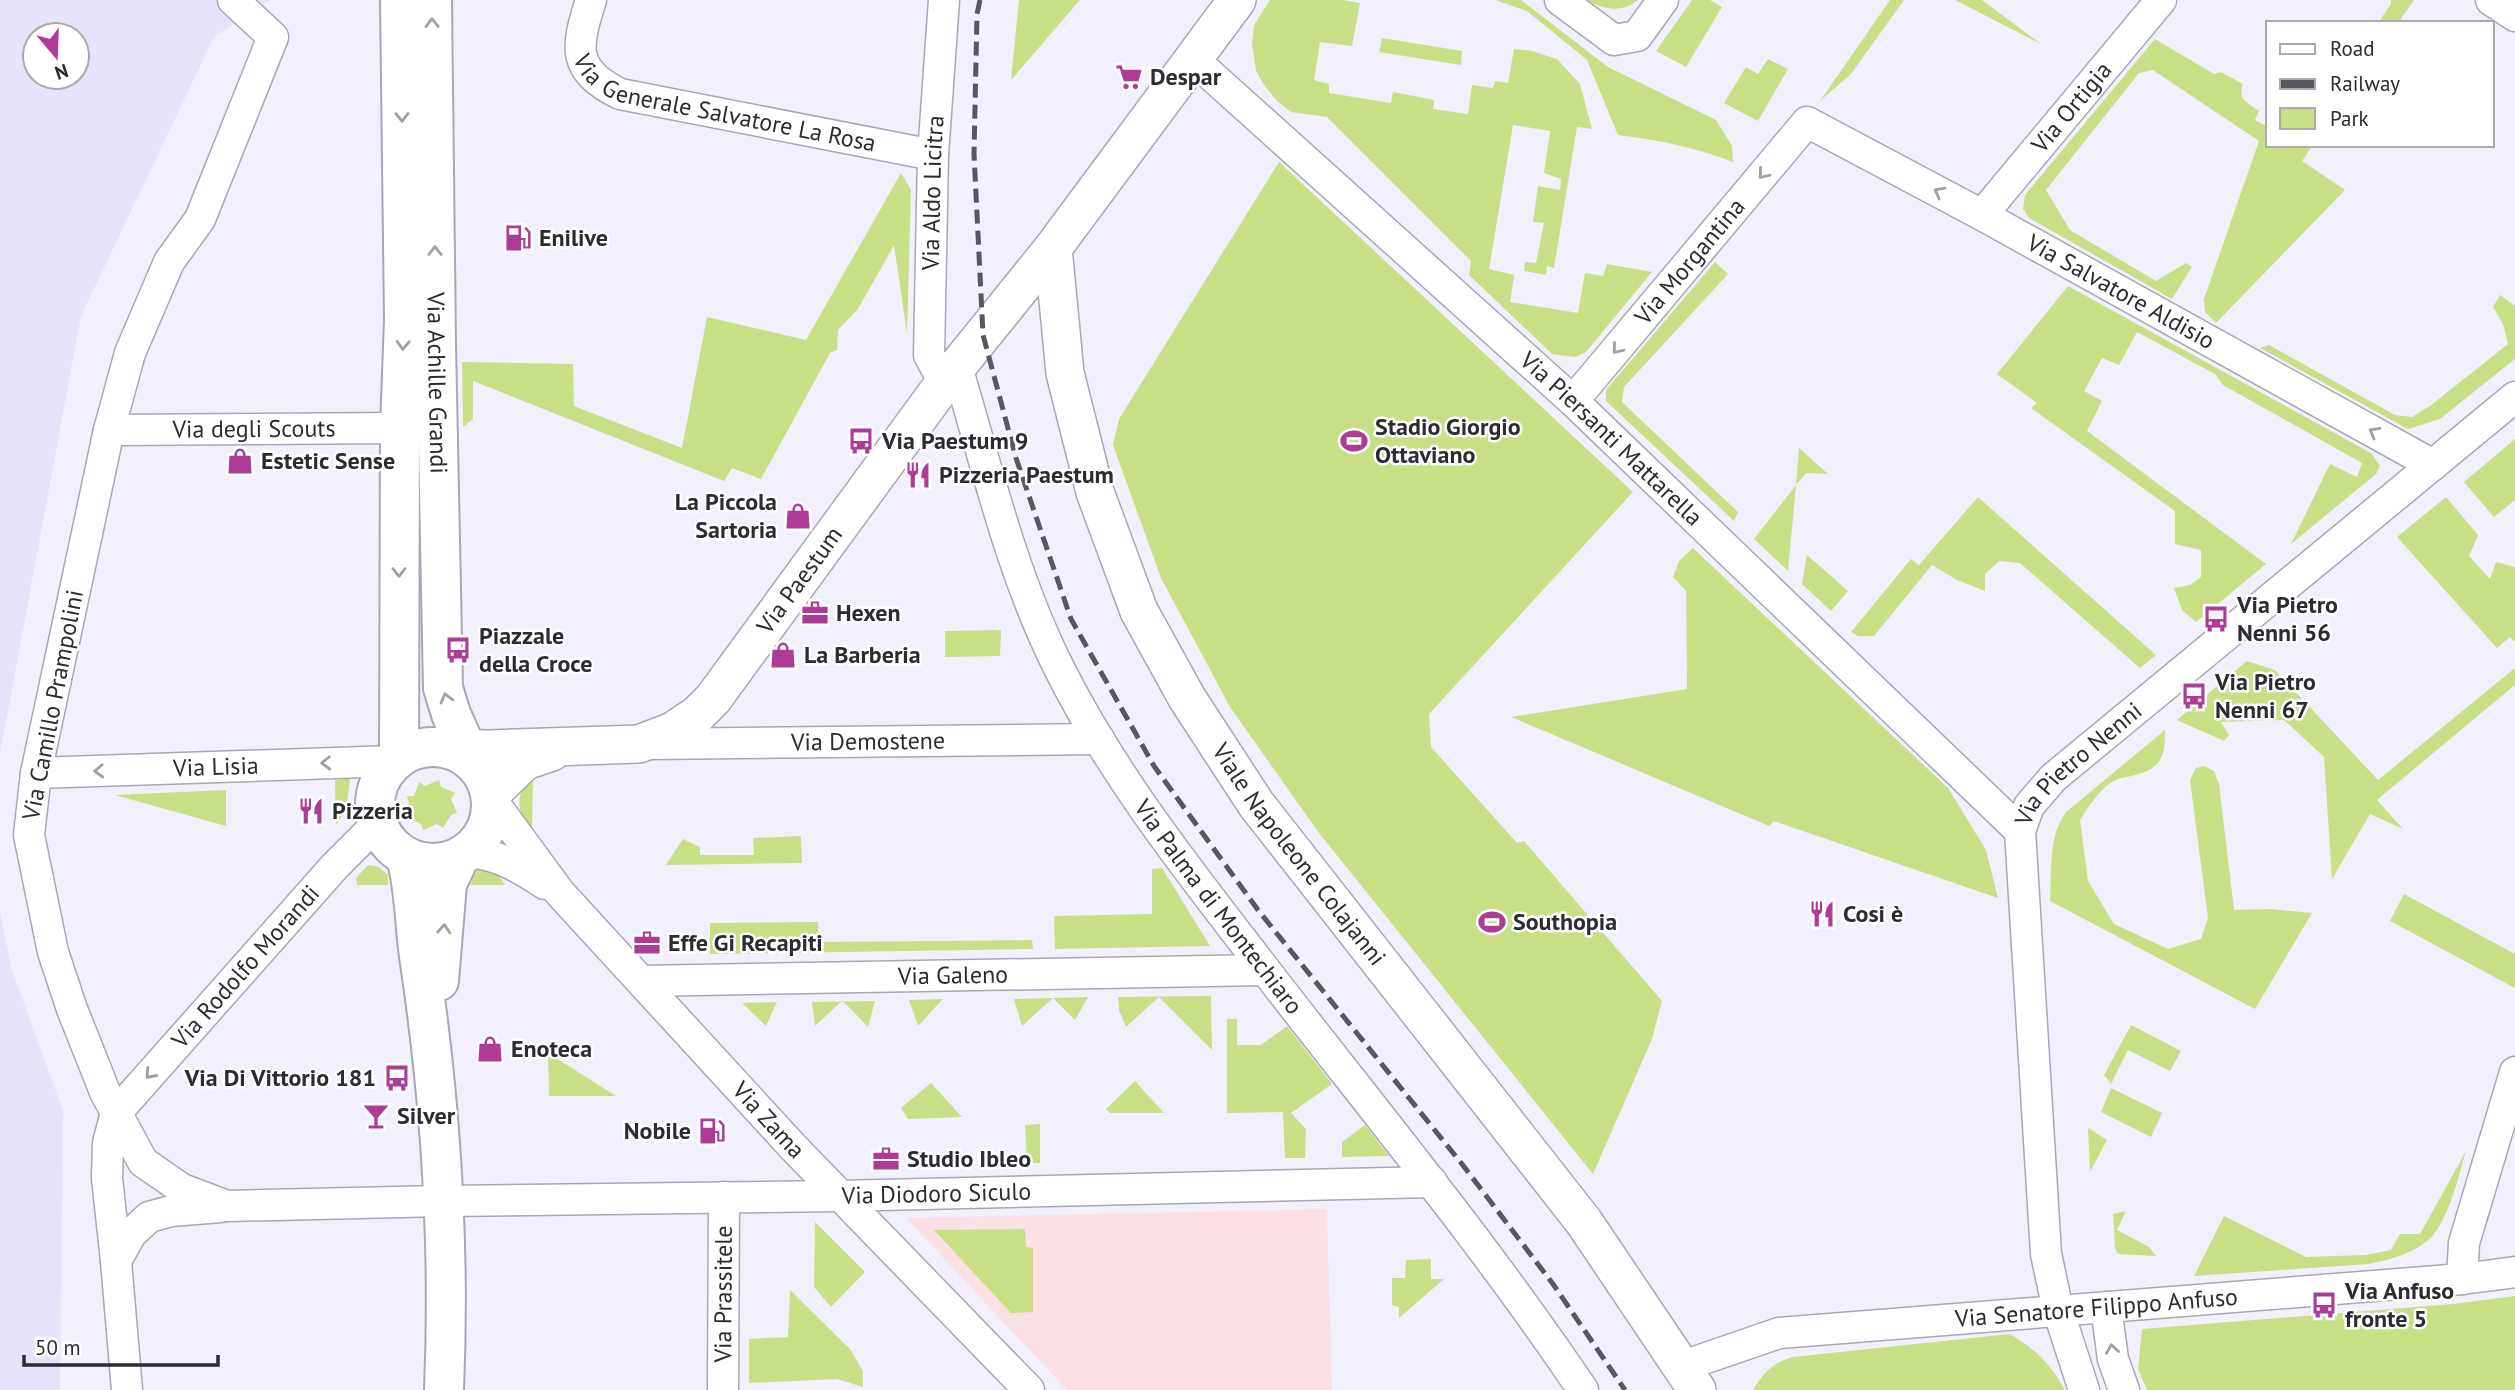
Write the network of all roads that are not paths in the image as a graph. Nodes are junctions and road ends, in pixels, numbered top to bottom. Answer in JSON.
{"nodes":[{"id":1,"x":233,"y":0,"type":"edge"},
{"id":2,"x":400,"y":0,"type":"edge"},
{"id":3,"x":432,"y":0,"type":"edge"},
{"id":4,"x":591,"y":0,"type":"edge"},
{"id":5,"x":944,"y":0,"type":"edge"},
{"id":6,"x":1237,"y":0,"type":"edge"},
{"id":7,"x":1560,"y":0,"type":"edge"},
{"id":8,"x":1662,"y":0,"type":"edge"},
{"id":9,"x":2161,"y":0,"type":"edge"},
{"id":10,"x":2491,"y":0,"type":"edge"},
{"id":11,"x":2515,"y":16,"type":"edge"},
{"id":12,"x":1193,"y":59,"type":"junction"},
{"id":13,"x":1807,"y":122,"type":"joint"},
{"id":14,"x":933,"y":155,"type":"junction"},
{"id":15,"x":1982,"y":215,"type":"junction"},
{"id":16,"x":1053,"y":248,"type":"junction"},
{"id":17,"x":950,"y":375,"type":"junction"},
{"id":18,"x":2515,"y":397,"type":"edge"},
{"id":19,"x":1573,"y":401,"type":"junction"},
{"id":20,"x":400,"y":428,"type":"junction"},
{"id":21,"x":109,"y":430,"type":"junction"},
{"id":22,"x":2433,"y":465,"type":"junction"},
{"id":23,"x":1099,"y":739,"type":"junction"},
{"id":24,"x":639,"y":744,"type":"junction"},
{"id":25,"x":570,"y":746,"type":"junction"},
{"id":26,"x":397,"y":759,"type":"junction"},
{"id":27,"x":473,"y":770,"type":"junction"},
{"id":28,"x":36,"y":774,"type":"junction"},
{"id":29,"x":377,"y":824,"type":"junction"},
{"id":30,"x":2020,"y":831,"type":"junction"},
{"id":31,"x":463,"y":855,"type":"junction"},
{"id":32,"x":406,"y":857,"type":"junction"},
{"id":33,"x":560,"y":893,"type":"junction"},
{"id":34,"x":1265,"y":970,"type":"junction"},
{"id":35,"x":641,"y":981,"type":"junction"},
{"id":36,"x":433,"y":1046,"type":"junction"},
{"id":37,"x":2515,"y":1072,"type":"edge"},
{"id":38,"x":116,"y":1113,"type":"junction"},
{"id":39,"x":1432,"y":1182,"type":"junction"},
{"id":40,"x":839,"y":1196,"type":"junction"},
{"id":41,"x":724,"y":1197,"type":"junction"},
{"id":42,"x":442,"y":1200,"type":"junction"},
{"id":43,"x":227,"y":1206,"type":"junction"},
{"id":44,"x":116,"y":1261,"type":"junction"},
{"id":45,"x":2515,"y":1272,"type":"edge"},
{"id":46,"x":2462,"y":1279,"type":"junction"},
{"id":47,"x":2106,"y":1307,"type":"junction"},
{"id":48,"x":2058,"y":1310,"type":"junction"},
{"id":49,"x":447,"y":1321,"type":"junction"},
{"id":50,"x":982,"y":1343,"type":"junction"},
{"id":51,"x":1690,"y":1378,"type":"edge"},
{"id":52,"x":127,"y":1390,"type":"edge"},
{"id":53,"x":444,"y":1390,"type":"edge"},
{"id":54,"x":468,"y":1390,"type":"edge"},
{"id":55,"x":723,"y":1390,"type":"edge"},
{"id":56,"x":1007,"y":1390,"type":"edge"},
{"id":57,"x":1029,"y":1390,"type":"edge"},
{"id":58,"x":1583,"y":1390,"type":"edge"},
{"id":59,"x":2084,"y":1390,"type":"edge"},
{"id":60,"x":2124,"y":1390,"type":"edge"}],
"edges":[{"from":1,"to":21,"type":"street","name":"Via Camillo Prampolini"},
{"from":2,"to":20,"type":"main road","name":"Via Achille Grandi","one_way":true},
{"from":27,"to":3,"type":"main road","name":"Via Achille Grandi","one_way":true},
{"from":4,"to":14,"type":"street","name":"Via Generale Salvatore La Rosa"},
{"from":5,"to":14,"type":"street","name":"Via Aldo Licitra"},
{"from":6,"to":12,"type":"street","name":"Via Paestum"},
{"from":7,"to":8,"type":"street"},
{"from":9,"to":15,"type":"street","name":"Via Ortigia"},
{"from":10,"to":11,"type":"street"},
{"from":12,"to":16,"type":"street","name":"Via Paestum"},
{"from":12,"to":19,"type":"street","name":"Via Piersanti Mattarella"},
{"from":15,"to":13,"type":"street","name":"Via Salvatore Aldisio","one_way":true},
{"from":13,"to":19,"type":"street","name":"Via Morgantina","one_way":true},
{"from":14,"to":17,"type":"street","name":"Via Aldo Licitra"},
{"from":22,"to":15,"type":"street","name":"Via Salvatore Aldisio","one_way":true},
{"from":16,"to":17,"type":"street","name":"Via Paestum"},
{"from":16,"to":51,"type":"street","name":"Viale Napoleone Colajanni"},
{"from":17,"to":23,"type":"street","name":"Via Palma di Montechiaro"},
{"from":17,"to":24,"type":"street","name":"Via Paestum"},
{"from":18,"to":22,"type":"street","name":"Via Pietro Nenni"},
{"from":19,"to":30,"type":"street","name":"Via Piersanti Mattarella"},
{"from":20,"to":21,"type":"street","name":"Via degli Scouts"},
{"from":20,"to":26,"type":"main road","name":"Via Achille Grandi","one_way":true},
{"from":21,"to":28,"type":"street","name":"Via Camillo Prampolini"},
{"from":22,"to":30,"type":"street","name":"Via Pietro Nenni"},
{"from":23,"to":24,"type":"street","name":"Via Demostene"},
{"from":23,"to":34,"type":"street","name":"Via Palma di Montechiaro"},
{"from":24,"to":25,"type":"street","name":"Via Paestum"},
{"from":25,"to":27,"type":"street","name":"Via Paestum"},
{"from":25,"to":27,"type":"street"},
{"from":26,"to":27,"type":"main road"},
{"from":26,"to":28,"type":"street","name":"Via Lisia","one_way":true},
{"from":26,"to":29,"type":"main road"},
{"from":27,"to":31,"type":"main road"},
{"from":27,"to":33,"type":"street"},
{"from":28,"to":38,"type":"street","name":"Via Camillo Prampolini"},
{"from":29,"to":32,"type":"main road"},
{"from":29,"to":38,"type":"street","name":"Via Rodolfo Morandi","one_way":true},
{"from":30,"to":48,"type":"street","name":"Via Pietro Nenni"},
{"from":31,"to":32,"type":"main road"},
{"from":31,"to":33,"type":"street"},
{"from":36,"to":31,"type":"main road","one_way":true},
{"from":32,"to":36,"type":"main road"},
{"from":33,"to":35,"type":"street","name":"Via Zama"},
{"from":34,"to":35,"type":"street","name":"Via Galeno"},
{"from":34,"to":39,"type":"street","name":"Via Palma di Montechiaro"},
{"from":35,"to":40,"type":"street","name":"Via Zama"},
{"from":36,"to":42,"type":"main road"},
{"from":37,"to":46,"type":"street"},
{"from":38,"to":43,"type":"street","name":"Via Camillo Prampolini"},
{"from":38,"to":44,"type":"street"},
{"from":39,"to":40,"type":"street","name":"Via Diodoro Siculo"},
{"from":39,"to":58,"type":"street","name":"Via Palma di Montechiaro"},
{"from":40,"to":41,"type":"street","name":"Via Diodoro Siculo"},
{"from":40,"to":50,"type":"street","name":"Via Zama"},
{"from":41,"to":42,"type":"street","name":"Via Diodoro Siculo"},
{"from":41,"to":55,"type":"street","name":"Via Prassitele"},
{"from":42,"to":43,"type":"street","name":"Via Camillo Prampolini"},
{"from":42,"to":49,"type":"main road"},
{"from":43,"to":44,"type":"street"},
{"from":44,"to":52,"type":"street"},
{"from":45,"to":46,"type":"street","name":"Via Senatore Filippo Anfuso"},
{"from":46,"to":47,"type":"street","name":"Via Senatore Filippo Anfuso"},
{"from":47,"to":48,"type":"street","name":"Via Senatore Filippo Anfuso"},
{"from":60,"to":47,"type":"street","one_way":true},
{"from":48,"to":51,"type":"street","name":"Via Senatore Filippo Anfuso"},
{"from":48,"to":59,"type":"street","name":"Via Pietro Nenni"},
{"from":49,"to":53,"type":"main road"},
{"from":49,"to":54,"type":"main road"},
{"from":50,"to":56,"type":"street"},
{"from":50,"to":57,"type":"street","name":"Via Zama"}]}
